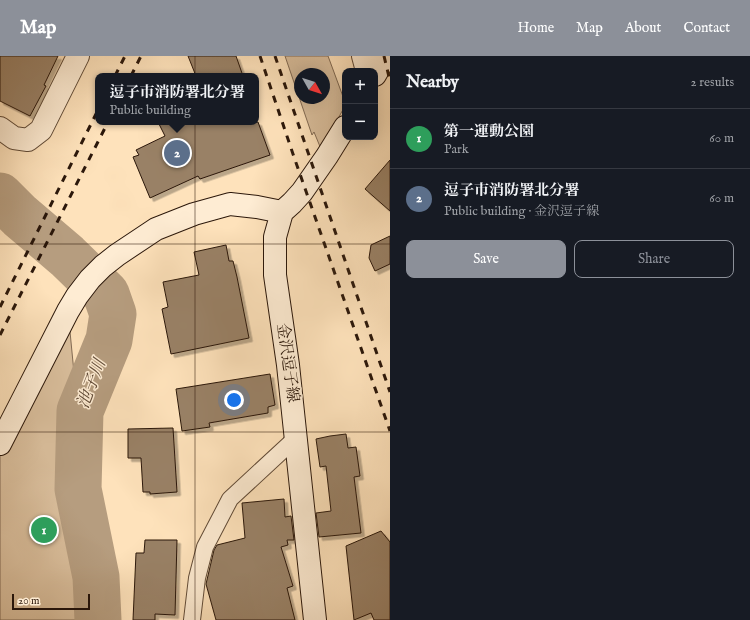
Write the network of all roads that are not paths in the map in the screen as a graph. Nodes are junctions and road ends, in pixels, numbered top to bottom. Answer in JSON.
{"nodes":[{"id":1,"x":78,"y":56,"type":"edge"},
{"id":2,"x":363,"y":56,"type":"edge"},
{"id":3,"x":386,"y":56,"type":"edge"},
{"id":4,"x":366,"y":68,"type":"edge"},
{"id":5,"x":378,"y":70,"type":"edge"},
{"id":6,"x":0,"y":128,"type":"edge"},
{"id":7,"x":342,"y":132,"type":"edge"},
{"id":8,"x":282,"y":212,"type":"junction"},
{"id":9,"x":296,"y":437,"type":"junction"},
{"id":10,"x":0,"y":444,"type":"edge"},
{"id":11,"x":192,"y":620,"type":"edge"},
{"id":12,"x":315,"y":620,"type":"edge"}],
"edges":[{"from":1,"to":6,"type":"street"},
{"from":2,"to":4,"type":"street"},
{"from":3,"to":5,"type":"street"},
{"from":7,"to":8,"type":"street"},
{"from":8,"to":9,"type":"street","name":"金沢逗子線"},
{"from":8,"to":10,"type":"street"},
{"from":9,"to":11,"type":"lane"},
{"from":9,"to":12,"type":"street","name":"金沢逗子線"}]}
